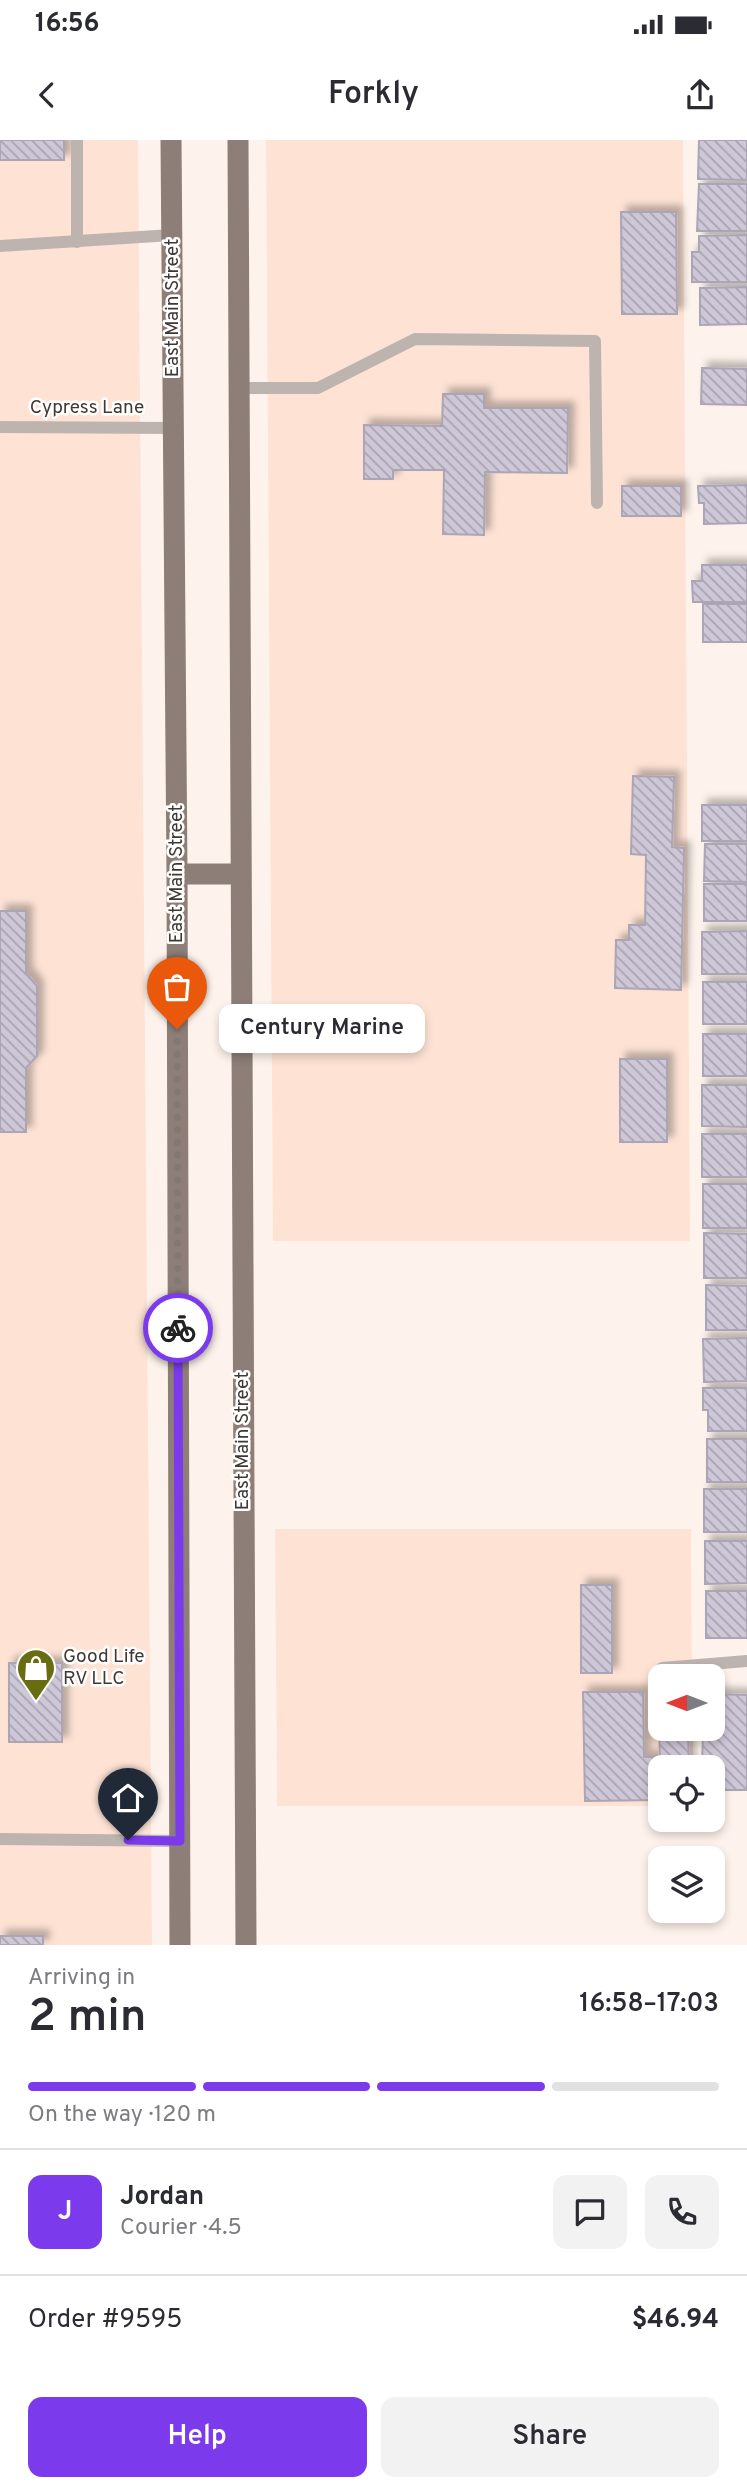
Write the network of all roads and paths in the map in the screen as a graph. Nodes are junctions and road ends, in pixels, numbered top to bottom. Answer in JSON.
{"nodes":[{"id":1,"x":77,"y":140,"type":"edge"},
{"id":2,"x":172,"y":140,"type":"edge"},
{"id":3,"x":238,"y":140,"type":"edge"},
{"id":4,"x":172,"y":236,"type":"junction"},
{"id":5,"x":77,"y":242,"type":"junction"},
{"id":6,"x":0,"y":246,"type":"edge"},
{"id":7,"x":239,"y":388,"type":"junction"},
{"id":8,"x":0,"y":427,"type":"edge"},
{"id":9,"x":173,"y":428,"type":"junction"},
{"id":10,"x":597,"y":503,"type":"dead end"},
{"id":11,"x":177,"y":874,"type":"junction"},
{"id":12,"x":241,"y":874,"type":"junction"},
{"id":13,"x":747,"y":1661,"type":"edge"},
{"id":14,"x":711,"y":1664,"type":"edge"},
{"id":15,"x":0,"y":1839,"type":"edge"},
{"id":16,"x":180,"y":1841,"type":"junction"},
{"id":17,"x":180,"y":1945,"type":"edge"},
{"id":18,"x":246,"y":1945,"type":"edge"}],
"edges":[{"from":1,"to":5,"type":"lane"},
{"from":2,"to":4,"type":"main road","name":"East Main Street"},
{"from":3,"to":7,"type":"main road","name":"East Main Street"},
{"from":4,"to":5,"type":"lane"},
{"from":4,"to":9,"type":"main road","name":"East Main Street"},
{"from":5,"to":6,"type":"lane"},
{"from":7,"to":10,"type":"lane"},
{"from":7,"to":12,"type":"main road","name":"East Main Street"},
{"from":8,"to":9,"type":"lane","name":"Cypress Lane"},
{"from":9,"to":11,"type":"main road","name":"East Main Street"},
{"from":11,"to":12,"type":"main road"},
{"from":11,"to":16,"type":"main road","name":"East Main Street"},
{"from":12,"to":18,"type":"main road","name":"East Main Street"},
{"from":13,"to":14,"type":"lane"},
{"from":15,"to":16,"type":"lane"},
{"from":16,"to":17,"type":"main road","name":"East Main Street"}]}
